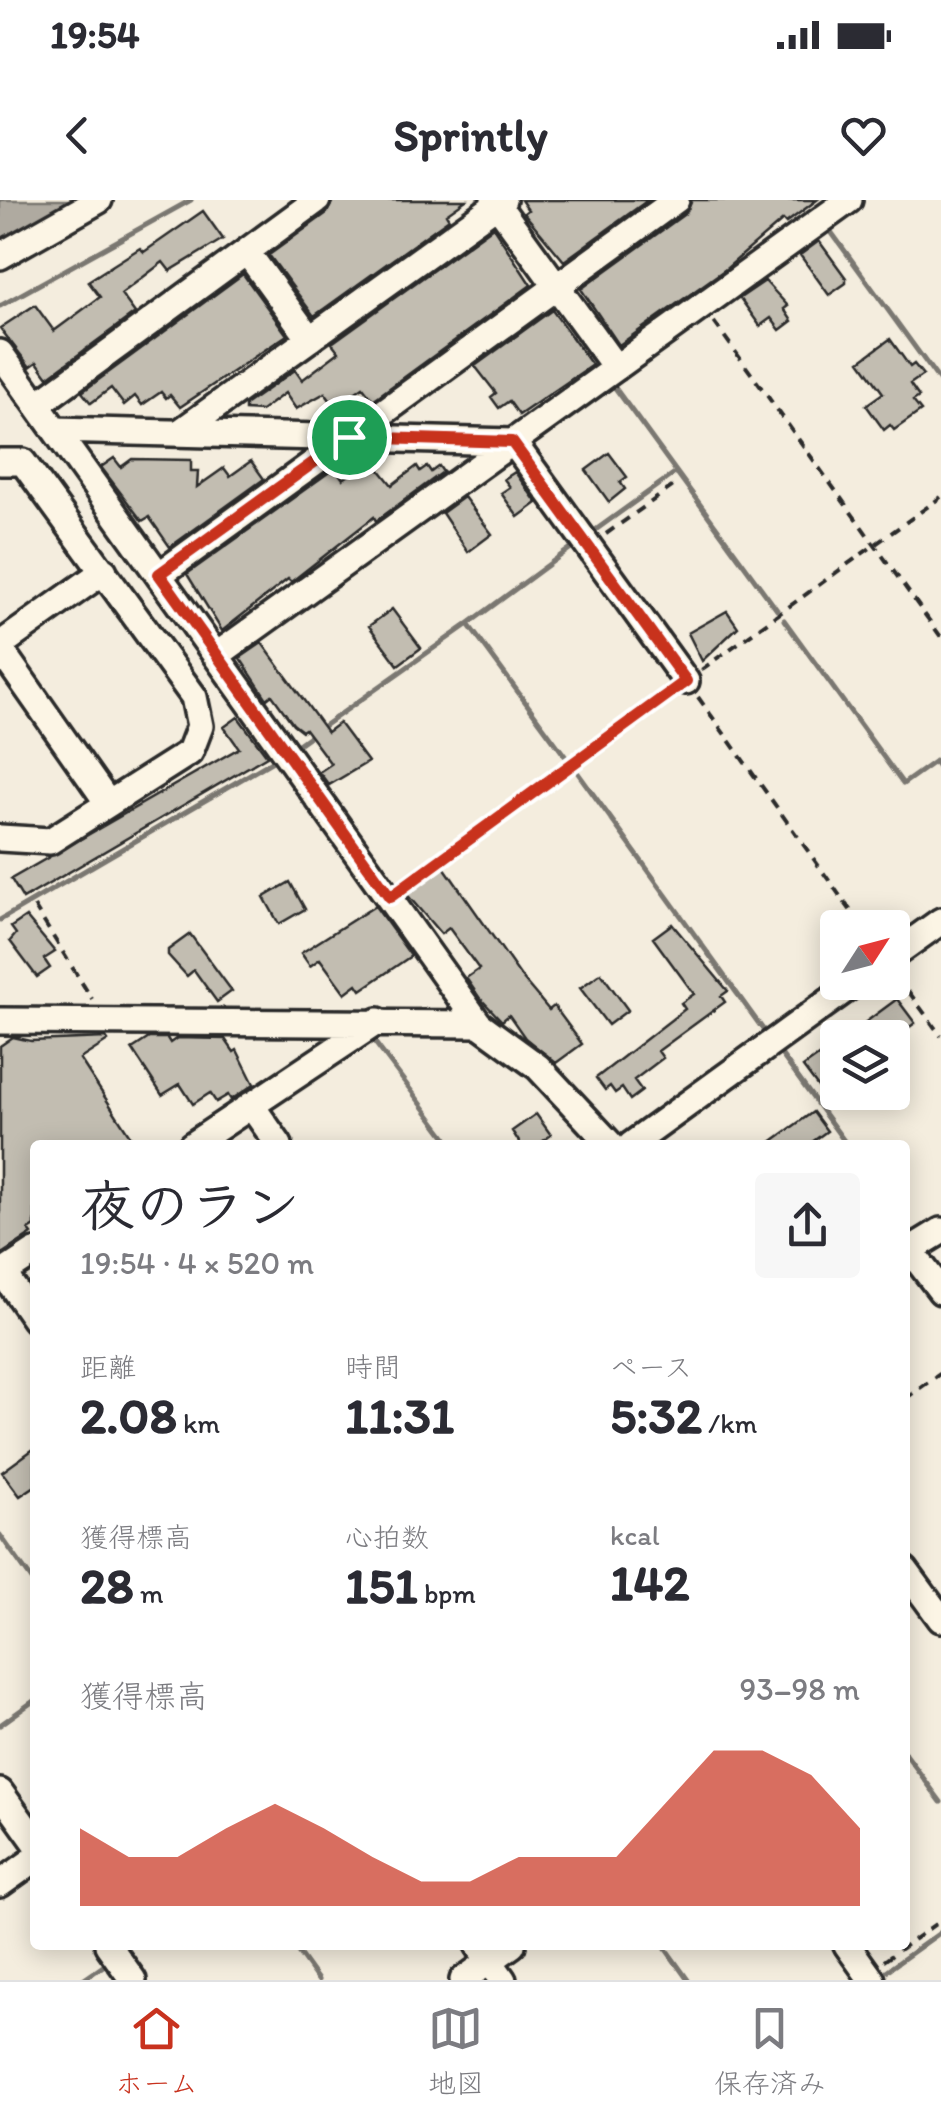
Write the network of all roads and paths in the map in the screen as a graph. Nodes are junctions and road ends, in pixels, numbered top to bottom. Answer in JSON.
{"nodes":[{"id":1,"x":99,"y":200,"type":"edge"},
{"id":2,"x":317,"y":200,"type":"edge"},
{"id":3,"x":676,"y":200,"type":"edge"},
{"id":4,"x":849,"y":200,"type":"edge"},
{"id":5,"x":498,"y":201,"type":"edge"},
{"id":6,"x":246,"y":252,"type":"junction"},
{"id":7,"x":0,"y":256,"type":"edge"},
{"id":8,"x":556,"y":286,"type":"junction"},
{"id":9,"x":702,"y":306,"type":"junction"},
{"id":10,"x":310,"y":339,"type":"junction"},
{"id":11,"x":0,"y":353,"type":"edge"},
{"id":12,"x":616,"y":368,"type":"junction"},
{"id":13,"x":37,"y":404,"type":"junction"},
{"id":14,"x":55,"y":430,"type":"junction"},
{"id":15,"x":178,"y":433,"type":"junction"},
{"id":16,"x":349,"y":437,"type":"junction"},
{"id":17,"x":512,"y":442,"type":"junction"},
{"id":18,"x":0,"y":462,"type":"edge"},
{"id":19,"x":679,"y":482,"type":"dead end"},
{"id":20,"x":941,"y":497,"type":"edge"},
{"id":21,"x":875,"y":545,"type":"junction"},
{"id":22,"x":589,"y":547,"type":"junction"},
{"id":23,"x":104,"y":571,"type":"junction"},
{"id":24,"x":159,"y":574,"type":"junction"},
{"id":25,"x":941,"y":637,"type":"edge"},
{"id":26,"x":0,"y":647,"type":"edge"},
{"id":27,"x":217,"y":655,"type":"junction"},
{"id":28,"x":686,"y":681,"type":"junction"},
{"id":29,"x":108,"y":803,"type":"junction"},
{"id":30,"x":0,"y":838,"type":"edge"},
{"id":31,"x":390,"y":897,"type":"junction"},
{"id":32,"x":34,"y":906,"type":"dead end"},
{"id":33,"x":850,"y":910,"type":"edge"},
{"id":34,"x":941,"y":920,"type":"edge"},
{"id":35,"x":910,"y":943,"type":"edge"},
{"id":36,"x":910,"y":994,"type":"edge"},
{"id":37,"x":831,"y":1000,"type":"edge"},
{"id":38,"x":378,"y":1020,"type":"junction"},
{"id":39,"x":0,"y":1021,"type":"edge"},
{"id":40,"x":106,"y":1021,"type":"junction"},
{"id":41,"x":478,"y":1024,"type":"junction"},
{"id":42,"x":941,"y":1036,"type":"edge"},
{"id":43,"x":251,"y":1105,"type":"junction"},
{"id":44,"x":199,"y":1140,"type":"edge"},
{"id":45,"x":276,"y":1140,"type":"edge"},
{"id":46,"x":606,"y":1140,"type":"edge"},
{"id":47,"x":638,"y":1140,"type":"edge"},
{"id":48,"x":941,"y":1231,"type":"edge"},
{"id":49,"x":910,"y":1251,"type":"edge"},
{"id":50,"x":910,"y":1254,"type":"edge"},
{"id":51,"x":30,"y":1255,"type":"edge"},
{"id":52,"x":2,"y":1274,"type":"edge"},
{"id":53,"x":941,"y":1291,"type":"edge"},
{"id":54,"x":30,"y":1312,"type":"edge"},
{"id":55,"x":941,"y":1373,"type":"edge"},
{"id":56,"x":910,"y":1395,"type":"edge"},
{"id":57,"x":910,"y":1577,"type":"edge"},
{"id":58,"x":941,"y":1619,"type":"edge"},
{"id":59,"x":0,"y":1792,"type":"edge"},
{"id":60,"x":30,"y":1835,"type":"edge"},
{"id":61,"x":30,"y":1863,"type":"edge"},
{"id":62,"x":0,"y":1884,"type":"edge"},
{"id":63,"x":941,"y":1920,"type":"edge"},
{"id":64,"x":910,"y":1944,"type":"edge"},
{"id":65,"x":112,"y":1950,"type":"edge"},
{"id":66,"x":850,"y":1950,"type":"edge"},
{"id":67,"x":902,"y":1950,"type":"edge"},
{"id":68,"x":490,"y":1962,"type":"edge"},
{"id":69,"x":865,"y":1978,"type":"edge"},
{"id":70,"x":133,"y":1980,"type":"edge"},
{"id":71,"x":463,"y":1980,"type":"edge"}],
"edges":[{"from":1,"to":7,"type":"street"},
{"from":2,"to":6,"type":"street"},
{"from":3,"to":8,"type":"street"},
{"from":4,"to":9,"type":"street"},
{"from":5,"to":8,"type":"street"},
{"from":5,"to":10,"type":"street"},
{"from":6,"to":10,"type":"street"},
{"from":6,"to":13,"type":"street"},
{"from":8,"to":12,"type":"street"},
{"from":8,"to":16,"type":"street"},
{"from":9,"to":12,"type":"street"},
{"from":9,"to":21,"type":"path"},
{"from":10,"to":15,"type":"street"},
{"from":11,"to":13,"type":"street"},
{"from":12,"to":17,"type":"street"},
{"from":13,"to":14,"type":"street"},
{"from":14,"to":15,"type":"street"},
{"from":14,"to":24,"type":"street"},
{"from":15,"to":16,"type":"street"},
{"from":16,"to":17,"type":"street"},
{"from":16,"to":24,"type":"street"},
{"from":17,"to":22,"type":"street"},
{"from":17,"to":27,"type":"street"},
{"from":18,"to":23,"type":"street"},
{"from":19,"to":22,"type":"path"},
{"from":20,"to":21,"type":"path"},
{"from":21,"to":25,"type":"path"},
{"from":21,"to":28,"type":"path"},
{"from":22,"to":28,"type":"street"},
{"from":23,"to":26,"type":"street"},
{"from":23,"to":29,"type":"street"},
{"from":24,"to":27,"type":"street"},
{"from":26,"to":29,"type":"street"},
{"from":27,"to":31,"type":"street"},
{"from":28,"to":31,"type":"path"},
{"from":28,"to":33,"type":"path"},
{"from":29,"to":30,"type":"street"},
{"from":31,"to":41,"type":"street"},
{"from":32,"to":40,"type":"path"},
{"from":34,"to":35,"type":"street"},
{"from":36,"to":42,"type":"path"},
{"from":37,"to":47,"type":"street"},
{"from":38,"to":40,"type":"street"},
{"from":38,"to":41,"type":"street"},
{"from":38,"to":43,"type":"street"},
{"from":39,"to":40,"type":"street"},
{"from":41,"to":46,"type":"street"},
{"from":43,"to":44,"type":"street"},
{"from":43,"to":45,"type":"street"},
{"from":48,"to":49,"type":"street"},
{"from":50,"to":53,"type":"street"},
{"from":51,"to":52,"type":"street"},
{"from":52,"to":54,"type":"street"},
{"from":55,"to":56,"type":"path"},
{"from":57,"to":58,"type":"street"},
{"from":59,"to":60,"type":"street"},
{"from":61,"to":62,"type":"street"},
{"from":63,"to":64,"type":"path"},
{"from":65,"to":70,"type":"street"},
{"from":66,"to":69,"type":"street"},
{"from":67,"to":69,"type":"path"},
{"from":68,"to":71,"type":"street"}]}
